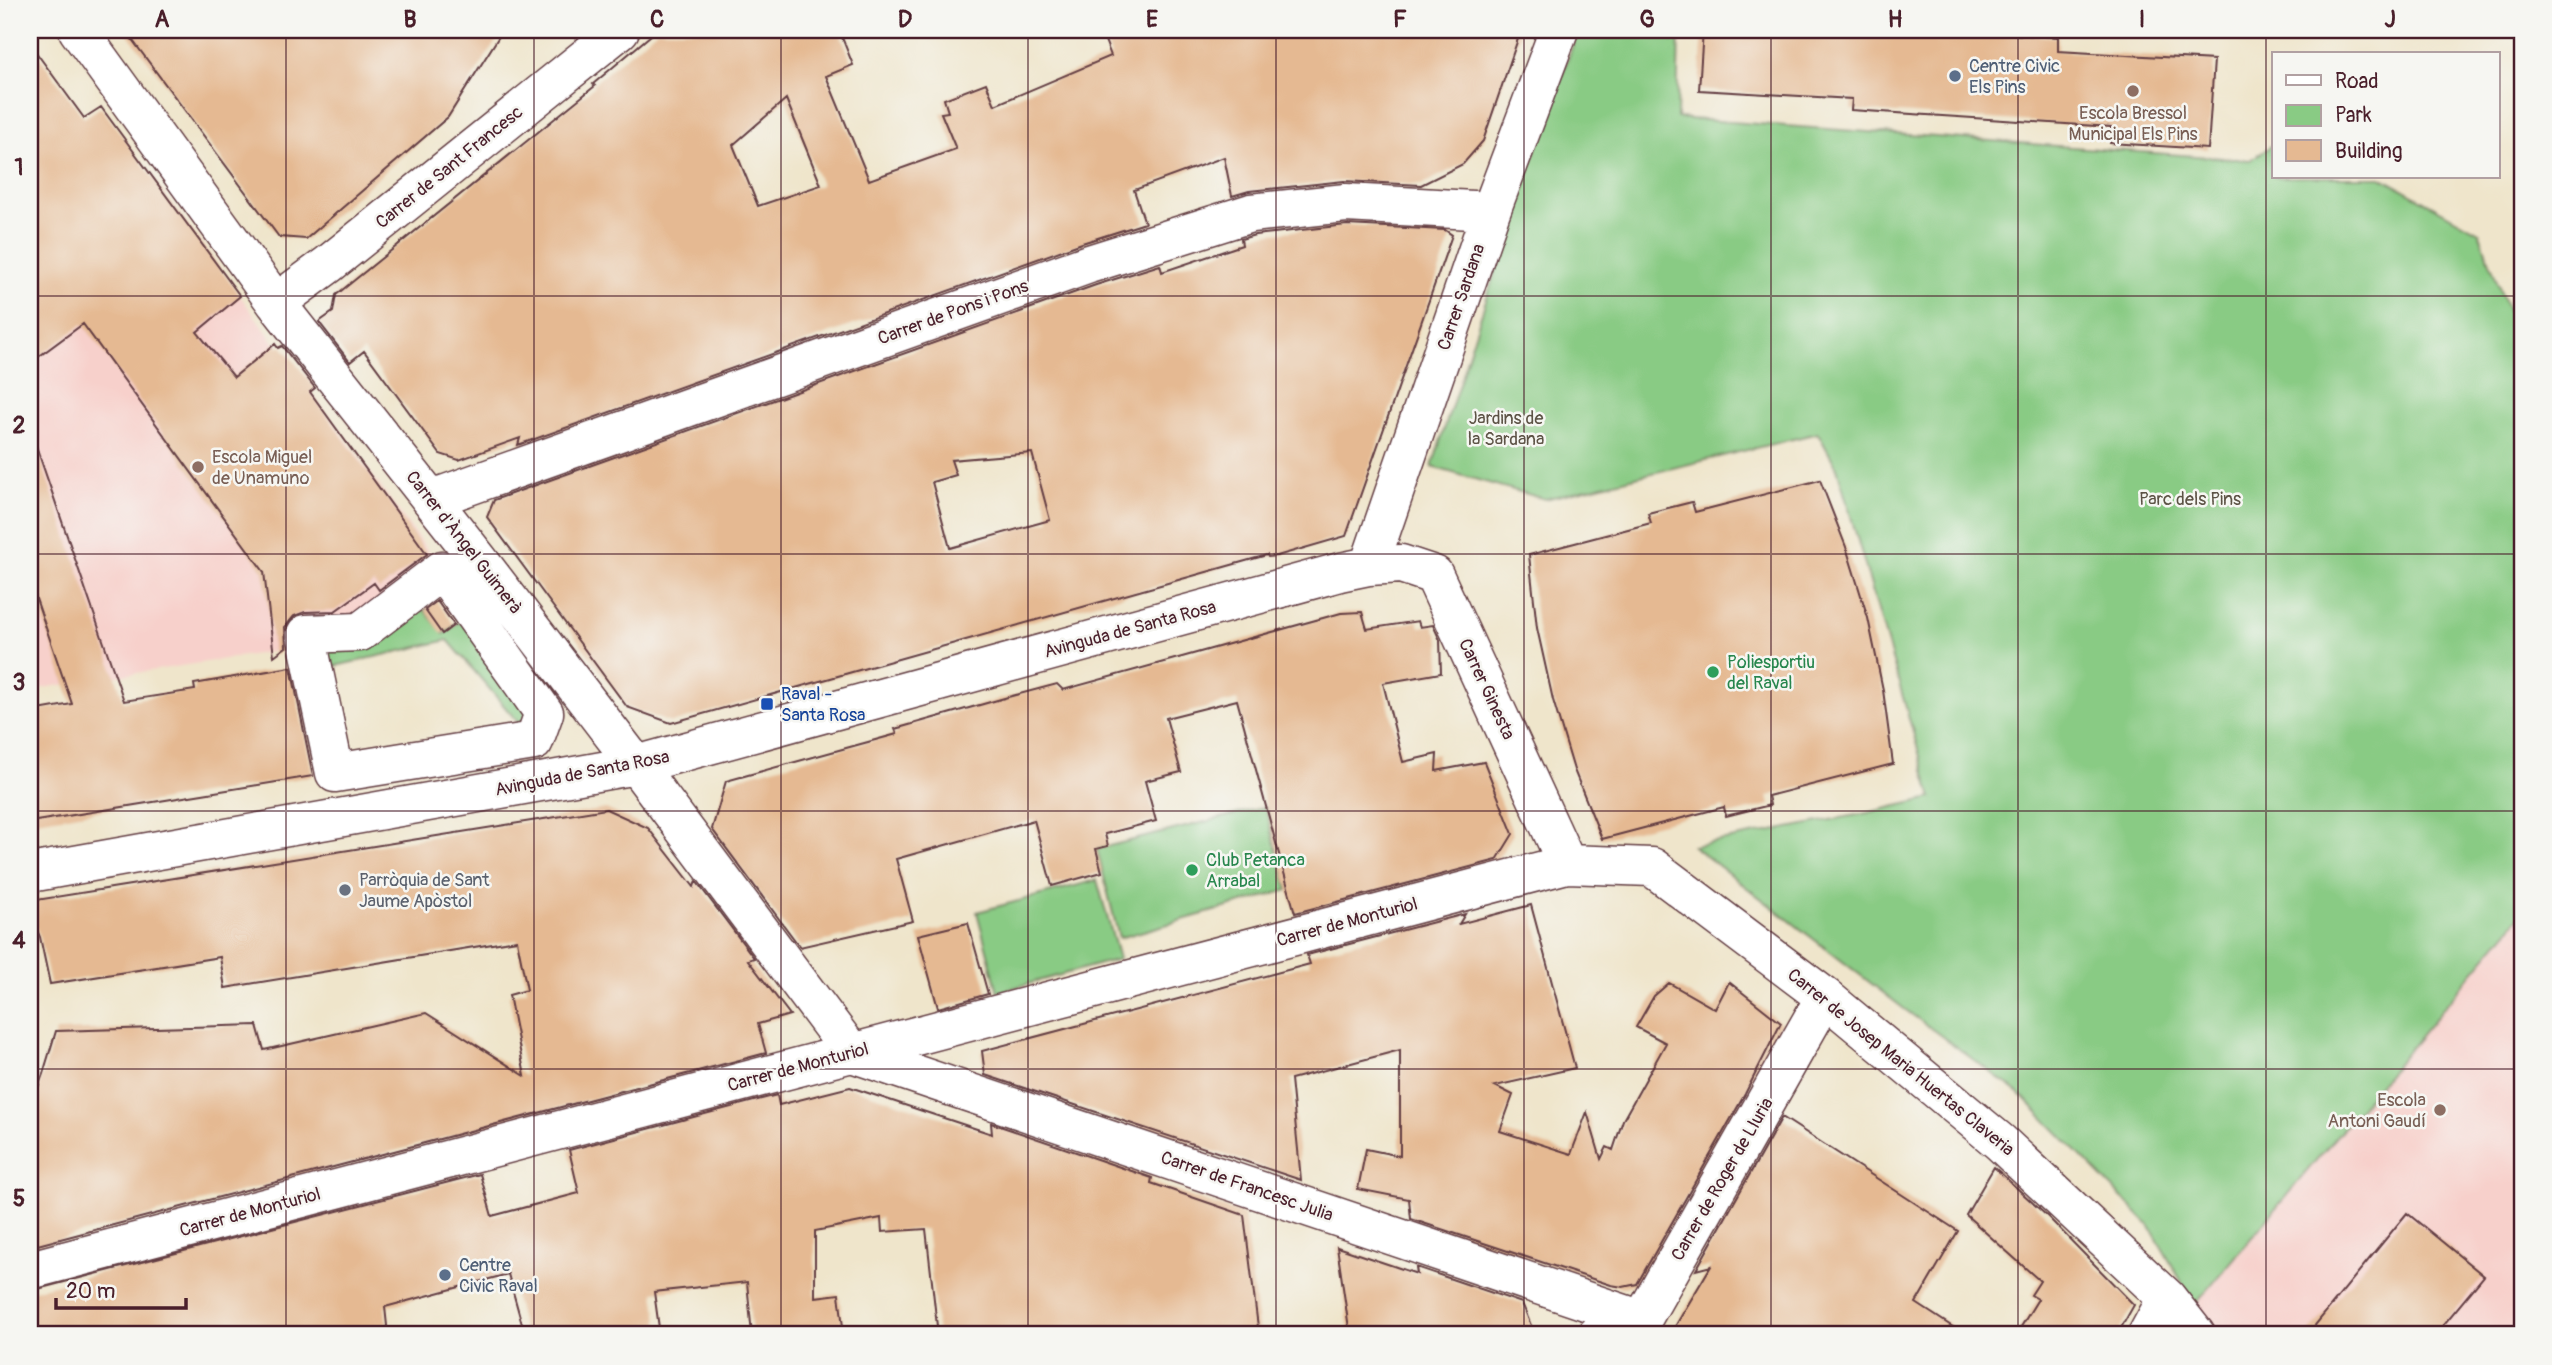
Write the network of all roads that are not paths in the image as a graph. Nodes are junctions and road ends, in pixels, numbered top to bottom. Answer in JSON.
{"nodes":[{"id":1,"x":78,"y":30,"type":"edge"},
{"id":2,"x":1559,"y":30,"type":"edge"},
{"id":3,"x":602,"y":35,"type":"edge"},
{"id":4,"x":1491,"y":211,"type":"junction"},
{"id":5,"x":276,"y":303,"type":"junction"},
{"id":6,"x":432,"y":499,"type":"junction"},
{"id":7,"x":1369,"y":566,"type":"junction"},
{"id":8,"x":636,"y":765,"type":"junction"},
{"id":9,"x":335,"y":773,"type":"joint"},
{"id":10,"x":1567,"y":864,"type":"junction"},
{"id":11,"x":30,"y":873,"type":"edge"},
{"id":12,"x":1825,"y":997,"type":"junction"},
{"id":13,"x":852,"y":1053,"type":"junction"},
{"id":14,"x":30,"y":1269,"type":"edge"},
{"id":15,"x":2167,"y":1298,"type":"junction"},
{"id":16,"x":1642,"y":1320,"type":"junction"},
{"id":17,"x":1597,"y":1335,"type":"edge"},
{"id":18,"x":2147,"y":1335,"type":"edge"},
{"id":19,"x":2196,"y":1335,"type":"edge"}],
"edges":[{"from":1,"to":5,"type":"street","name":"Carrer d'Àngel Guimerà"},
{"from":2,"to":4,"type":"street","name":"Carrer Sardana"},
{"from":3,"to":5,"type":"street","name":"Carrer de Sant Francesc"},
{"from":4,"to":6,"type":"street","name":"Carrer de Pons i Pons"},
{"from":4,"to":7,"type":"street","name":"Carrer Sardana"},
{"from":5,"to":6,"type":"street","name":"Carrer d'Àngel Guimerà"},
{"from":6,"to":8,"type":"street","name":"Carrer d'Àngel Guimerà"},
{"from":7,"to":8,"type":"street","name":"Avinguda de Santa Rosa"},
{"from":7,"to":10,"type":"street","name":"Carrer Ginesta"},
{"from":8,"to":11,"type":"street","name":"Avinguda de Santa Rosa"},
{"from":8,"to":13,"type":"street","name":"Carrer d'Àngel Guimerà"},
{"from":9,"to":9,"type":"street"},
{"from":10,"to":12,"type":"street","name":"Carrer de Josep Maria Huertas Claveria"},
{"from":10,"to":13,"type":"street","name":"Carrer de Monturiol"},
{"from":12,"to":15,"type":"street","name":"Carrer de Josep Maria Huertas Claveria"},
{"from":12,"to":16,"type":"street","name":"Carrer de Roger de Lluria"},
{"from":13,"to":14,"type":"street","name":"Carrer de Monturiol"},
{"from":13,"to":16,"type":"street","name":"Carrer de Francesc Julia"},
{"from":15,"to":18,"type":"street"},
{"from":15,"to":19,"type":"street","name":"Carrer de Josep Maria Huertas Claveria"},
{"from":16,"to":17,"type":"street"}]}
